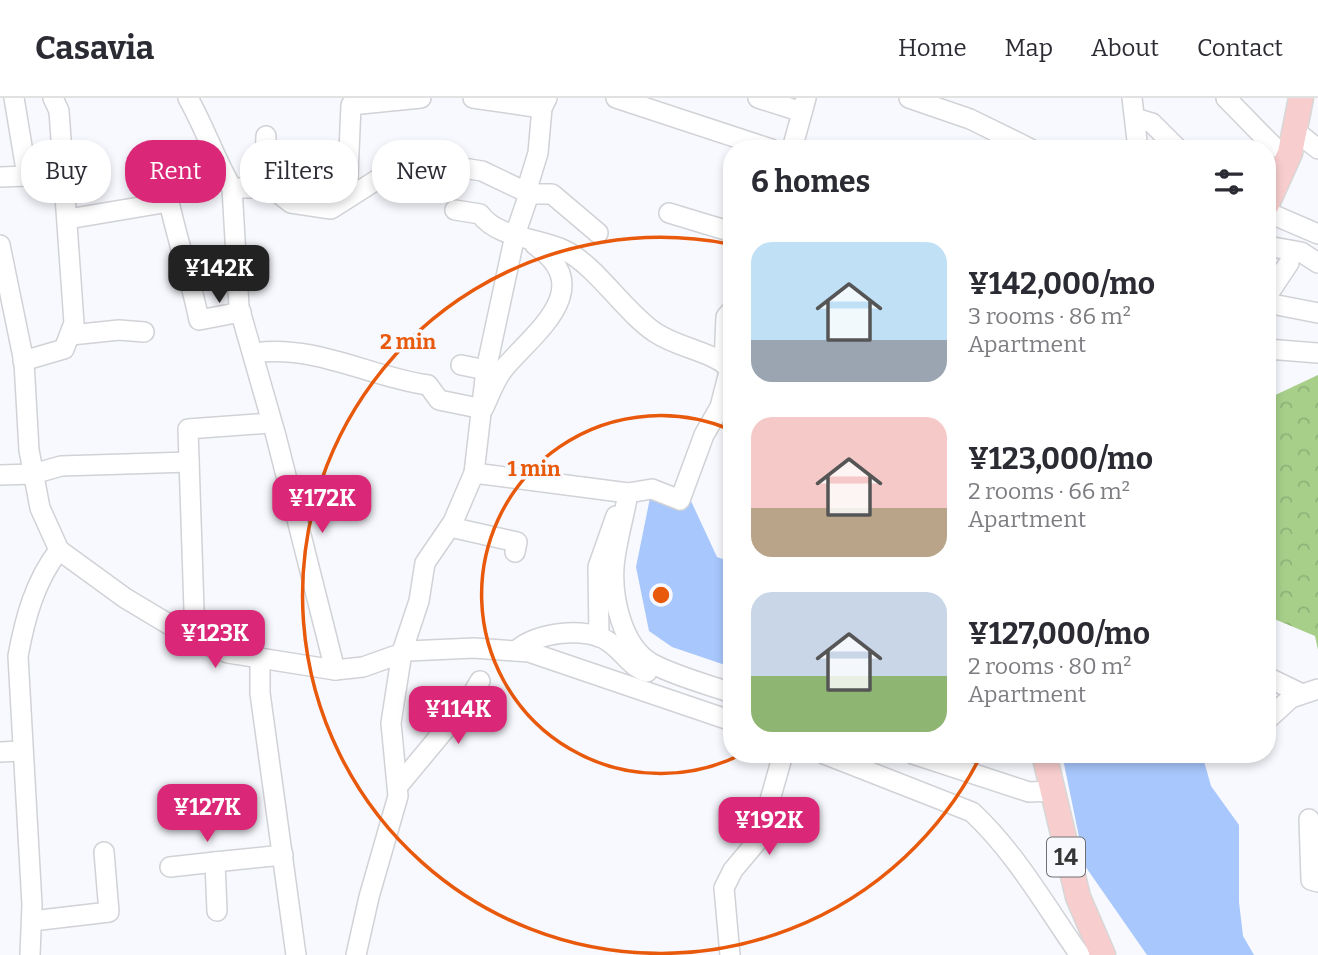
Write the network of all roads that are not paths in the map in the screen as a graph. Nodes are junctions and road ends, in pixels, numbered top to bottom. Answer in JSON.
{"nodes":[{"id":1,"x":14,"y":98,"type":"edge"},
{"id":2,"x":188,"y":98,"type":"edge"},
{"id":3,"x":421,"y":98,"type":"edge"},
{"id":4,"x":473,"y":98,"type":"edge"},
{"id":5,"x":616,"y":98,"type":"edge"},
{"id":6,"x":758,"y":98,"type":"edge"},
{"id":7,"x":909,"y":98,"type":"edge"},
{"id":8,"x":1226,"y":98,"type":"edge"},
{"id":9,"x":1301,"y":98,"type":"edge"},
{"id":10,"x":57,"y":99,"type":"edge"},
{"id":11,"x":544,"y":103,"type":"edge"},
{"id":12,"x":1130,"y":104,"type":"edge"},
{"id":13,"x":804,"y":105,"type":"edge"},
{"id":14,"x":1294,"y":130,"type":"junction"},
{"id":15,"x":266,"y":136,"type":"dead end"},
{"id":16,"x":266,"y":140,"type":"edge"},
{"id":17,"x":349,"y":140,"type":"edge"},
{"id":18,"x":744,"y":140,"type":"edge"},
{"id":19,"x":794,"y":140,"type":"edge"},
{"id":20,"x":1013,"y":140,"type":"edge"},
{"id":21,"x":1136,"y":140,"type":"edge"},
{"id":22,"x":1169,"y":140,"type":"edge"},
{"id":23,"x":1266,"y":140,"type":"edge"},
{"id":24,"x":1318,"y":149,"type":"edge"},
{"id":25,"x":0,"y":177,"type":"edge"},
{"id":26,"x":1276,"y":184,"type":"edge"},
{"id":27,"x":232,"y":188,"type":"junction"},
{"id":28,"x":240,"y":188,"type":"edge"},
{"id":29,"x":358,"y":191,"type":"edge"},
{"id":30,"x":528,"y":193,"type":"junction"},
{"id":31,"x":296,"y":203,"type":"edge"},
{"id":32,"x":340,"y":203,"type":"edge"},
{"id":33,"x":455,"y":210,"type":"dead end"},
{"id":34,"x":669,"y":213,"type":"dead end"},
{"id":35,"x":1276,"y":216,"type":"edge"},
{"id":36,"x":68,"y":219,"type":"junction"},
{"id":37,"x":723,"y":229,"type":"edge"},
{"id":38,"x":598,"y":233,"type":"dead end"},
{"id":39,"x":1318,"y":234,"type":"edge"},
{"id":40,"x":517,"y":236,"type":"junction"},
{"id":41,"x":0,"y":246,"type":"edge"},
{"id":42,"x":1276,"y":248,"type":"edge"},
{"id":43,"x":1289,"y":263,"type":"dead end"},
{"id":44,"x":1318,"y":263,"type":"edge"},
{"id":45,"x":1276,"y":282,"type":"edge"},
{"id":46,"x":1276,"y":305,"type":"edge"},
{"id":47,"x":241,"y":313,"type":"junction"},
{"id":48,"x":1318,"y":313,"type":"edge"},
{"id":49,"x":144,"y":332,"type":"dead end"},
{"id":50,"x":71,"y":335,"type":"junction"},
{"id":51,"x":1276,"y":350,"type":"edge"},
{"id":52,"x":254,"y":353,"type":"junction"},
{"id":53,"x":1318,"y":353,"type":"edge"},
{"id":54,"x":23,"y":361,"type":"junction"},
{"id":55,"x":723,"y":364,"type":"edge"},
{"id":56,"x":461,"y":365,"type":"dead end"},
{"id":57,"x":486,"y":370,"type":"junction"},
{"id":58,"x":723,"y":395,"type":"edge"},
{"id":59,"x":483,"y":409,"type":"junction"},
{"id":60,"x":271,"y":423,"type":"junction"},
{"id":61,"x":189,"y":462,"type":"junction"},
{"id":62,"x":474,"y":472,"type":"junction"},
{"id":63,"x":33,"y":474,"type":"junction"},
{"id":64,"x":0,"y":475,"type":"edge"},
{"id":65,"x":628,"y":493,"type":"junction"},
{"id":66,"x":450,"y":527,"type":"junction"},
{"id":67,"x":59,"y":550,"type":"junction"},
{"id":68,"x":515,"y":552,"type":"dead end"},
{"id":69,"x":598,"y":636,"type":"junction"},
{"id":70,"x":195,"y":640,"type":"junction"},
{"id":71,"x":516,"y":651,"type":"junction"},
{"id":72,"x":402,"y":652,"type":"junction"},
{"id":73,"x":260,"y":659,"type":"junction"},
{"id":74,"x":335,"y":670,"type":"junction"},
{"id":75,"x":1276,"y":680,"type":"edge"},
{"id":76,"x":480,"y":681,"type":"dead end"},
{"id":77,"x":707,"y":684,"type":"junction"},
{"id":78,"x":723,"y":690,"type":"edge"},
{"id":79,"x":1309,"y":691,"type":"edge"},
{"id":80,"x":1276,"y":710,"type":"edge"},
{"id":81,"x":723,"y":718,"type":"edge"},
{"id":82,"x":22,"y":751,"type":"junction"},
{"id":83,"x":0,"y":752,"type":"edge"},
{"id":84,"x":780,"y":763,"type":"edge"},
{"id":85,"x":847,"y":763,"type":"edge"},
{"id":86,"x":940,"y":763,"type":"edge"},
{"id":87,"x":1046,"y":763,"type":"edge"},
{"id":88,"x":398,"y":786,"type":"junction"},
{"id":89,"x":1052,"y":791,"type":"junction"},
{"id":90,"x":1309,"y":819,"type":"dead end"},
{"id":91,"x":104,"y":852,"type":"dead end"},
{"id":92,"x":283,"y":855,"type":"junction"},
{"id":93,"x":215,"y":862,"type":"junction"},
{"id":94,"x":170,"y":867,"type":"dead end"},
{"id":95,"x":1318,"y":882,"type":"edge"},
{"id":96,"x":218,"y":911,"type":"dead end"},
{"id":97,"x":32,"y":921,"type":"junction"},
{"id":98,"x":30,"y":955,"type":"edge"},
{"id":99,"x":296,"y":955,"type":"edge"},
{"id":100,"x":356,"y":955,"type":"edge"},
{"id":101,"x":730,"y":955,"type":"edge"},
{"id":102,"x":1080,"y":955,"type":"edge"},
{"id":103,"x":1103,"y":955,"type":"edge"}],
"edges":[{"from":1,"to":25,"type":"street"},
{"from":2,"to":27,"type":"street"},
{"from":3,"to":17,"type":"street"},
{"from":4,"to":11,"type":"street"},
{"from":5,"to":18,"type":"street"},
{"from":6,"to":13,"type":"street"},
{"from":7,"to":20,"type":"street"},
{"from":8,"to":23,"type":"street"},
{"from":9,"to":14,"type":"main road"},
{"from":10,"to":36,"type":"street"},
{"from":11,"to":30,"type":"street"},
{"from":12,"to":21,"type":"street"},
{"from":12,"to":22,"type":"street"},
{"from":13,"to":19,"type":"street"},
{"from":14,"to":24,"type":"street"},
{"from":14,"to":26,"type":"main road"},
{"from":15,"to":16,"type":"street"},
{"from":27,"to":28,"type":"street"},
{"from":27,"to":47,"type":"street"},
{"from":29,"to":30,"type":"street"},
{"from":30,"to":38,"type":"street"},
{"from":30,"to":40,"type":"street"},
{"from":31,"to":32,"type":"street"},
{"from":33,"to":40,"type":"street"},
{"from":34,"to":37,"type":"street"},
{"from":35,"to":39,"type":"street"},
{"from":36,"to":47,"type":"street"},
{"from":36,"to":50,"type":"street"},
{"from":40,"to":55,"type":"street"},
{"from":40,"to":57,"type":"street"},
{"from":40,"to":59,"type":"street"},
{"from":41,"to":54,"type":"street"},
{"from":42,"to":44,"type":"street"},
{"from":43,"to":45,"type":"street"},
{"from":46,"to":48,"type":"street"},
{"from":47,"to":52,"type":"street"},
{"from":49,"to":50,"type":"street"},
{"from":50,"to":54,"type":"street"},
{"from":51,"to":53,"type":"street"},
{"from":52,"to":59,"type":"street"},
{"from":52,"to":60,"type":"street"},
{"from":54,"to":63,"type":"street"},
{"from":56,"to":57,"type":"street"},
{"from":57,"to":59,"type":"street"},
{"from":58,"to":65,"type":"street"},
{"from":59,"to":62,"type":"street"},
{"from":60,"to":61,"type":"street"},
{"from":60,"to":74,"type":"street"},
{"from":61,"to":63,"type":"street"},
{"from":61,"to":70,"type":"street"},
{"from":62,"to":65,"type":"street"},
{"from":62,"to":66,"type":"street"},
{"from":63,"to":64,"type":"street"},
{"from":63,"to":67,"type":"street"},
{"from":65,"to":69,"type":"street"},
{"from":65,"to":77,"type":"street"},
{"from":66,"to":68,"type":"street"},
{"from":66,"to":72,"type":"street"},
{"from":67,"to":70,"type":"street"},
{"from":67,"to":82,"type":"street"},
{"from":69,"to":71,"type":"street"},
{"from":69,"to":77,"type":"street"},
{"from":70,"to":73,"type":"street"},
{"from":71,"to":72,"type":"street"},
{"from":71,"to":81,"type":"street"},
{"from":72,"to":74,"type":"street"},
{"from":72,"to":88,"type":"street"},
{"from":73,"to":74,"type":"street"},
{"from":73,"to":92,"type":"street"},
{"from":75,"to":79,"type":"street"},
{"from":76,"to":88,"type":"street"},
{"from":77,"to":78,"type":"street"},
{"from":79,"to":80,"type":"street"},
{"from":82,"to":83,"type":"street"},
{"from":82,"to":97,"type":"street"},
{"from":84,"to":101,"type":"street"},
{"from":85,"to":102,"type":"street"},
{"from":86,"to":89,"type":"street"},
{"from":87,"to":89,"type":"main road","number":"14"},
{"from":88,"to":100,"type":"street"},
{"from":89,"to":103,"type":"main road","number":"14"},
{"from":90,"to":95,"type":"street"},
{"from":91,"to":97,"type":"street"},
{"from":92,"to":93,"type":"street"},
{"from":92,"to":99,"type":"street"},
{"from":93,"to":94,"type":"street"},
{"from":93,"to":96,"type":"street"},
{"from":97,"to":98,"type":"street"}]}
